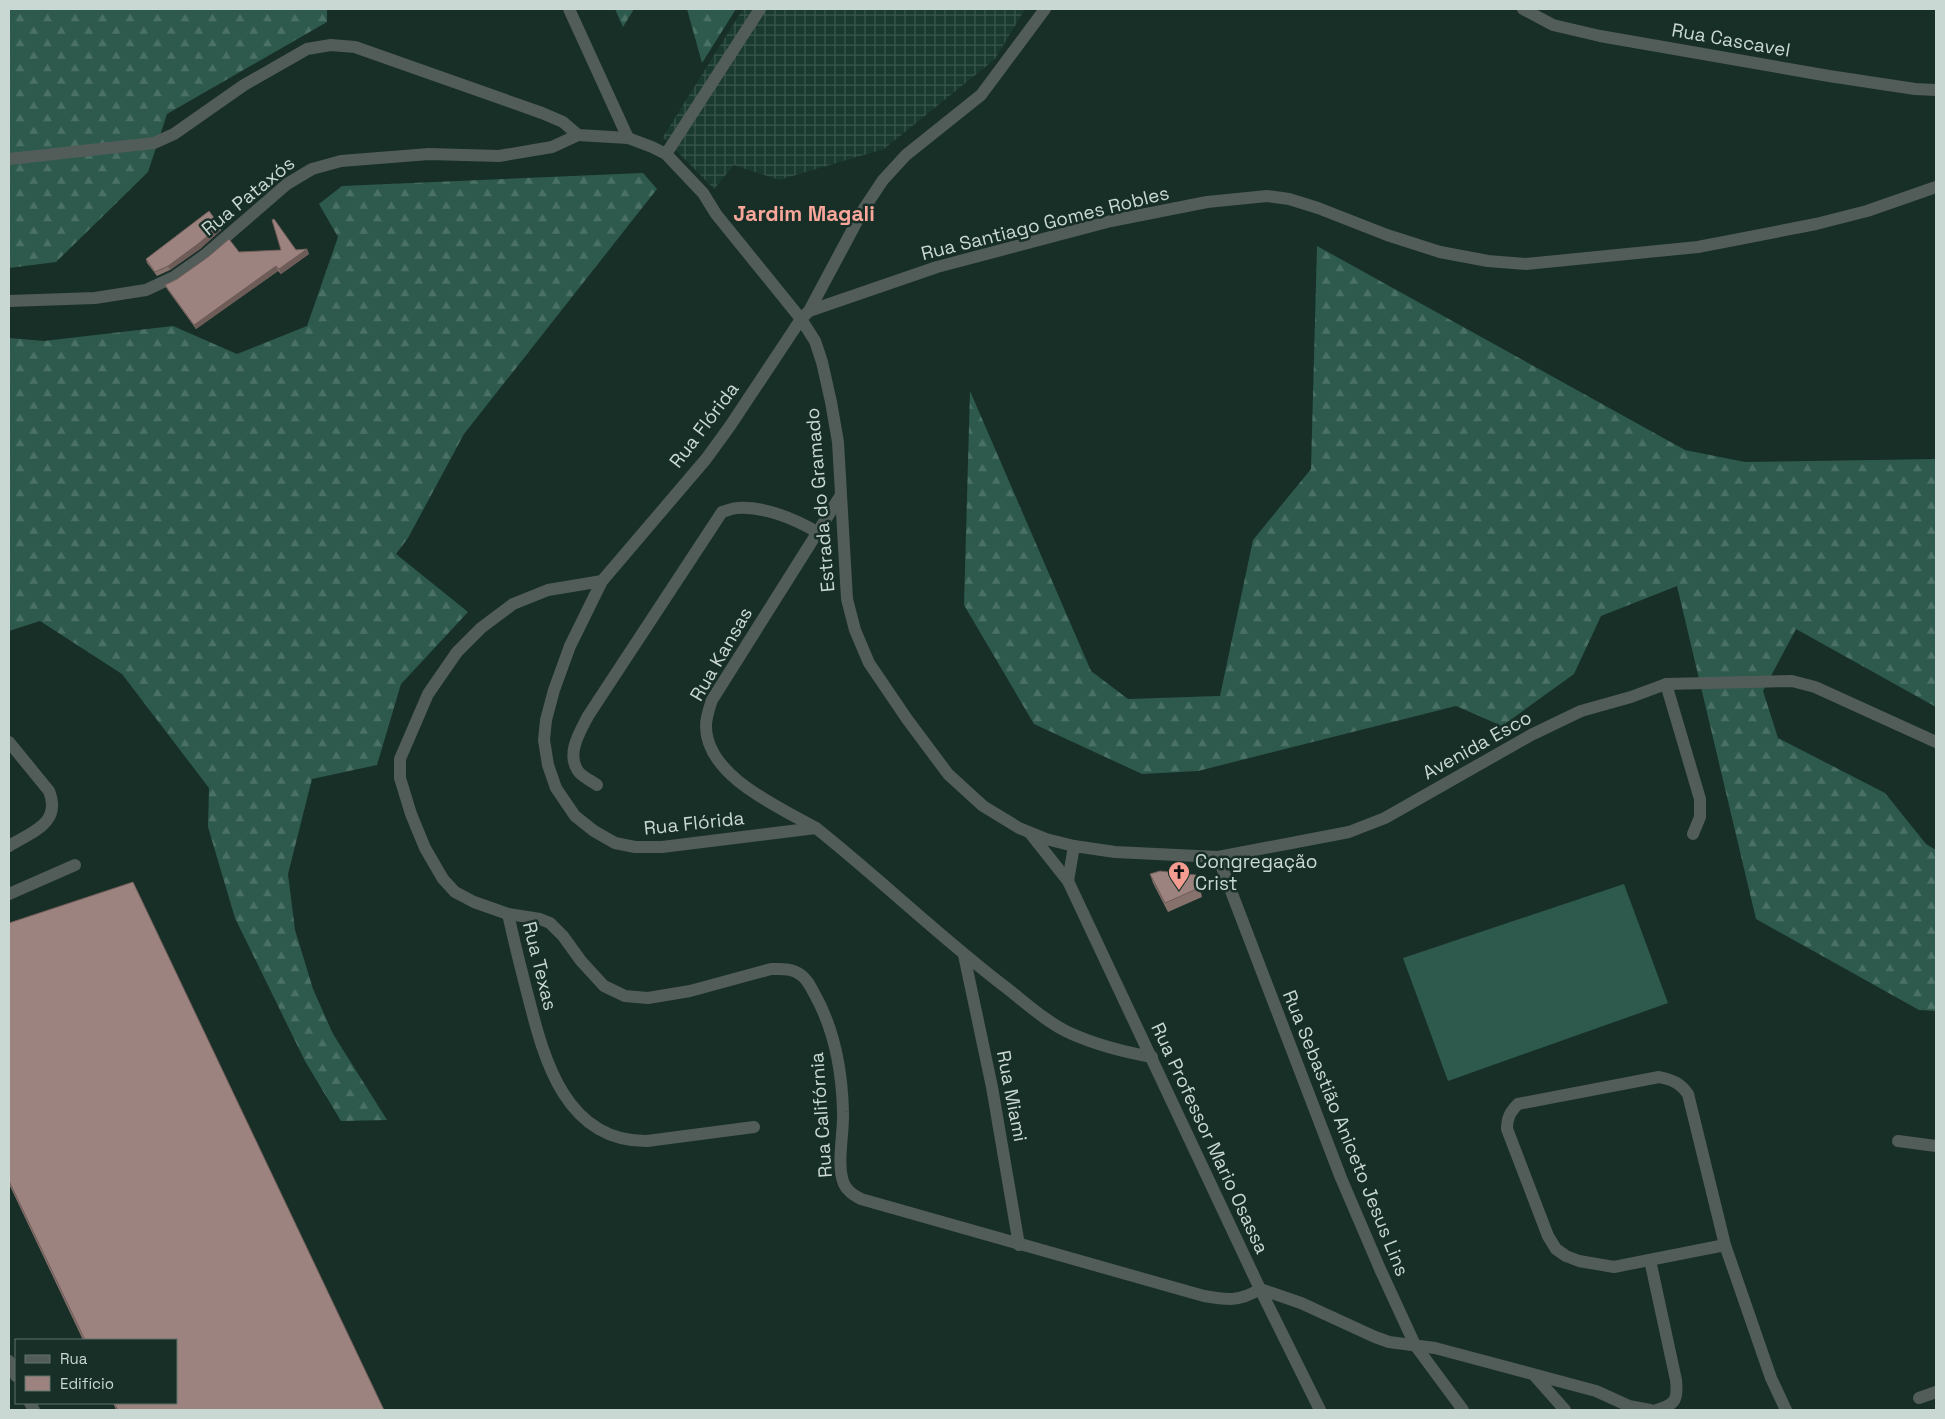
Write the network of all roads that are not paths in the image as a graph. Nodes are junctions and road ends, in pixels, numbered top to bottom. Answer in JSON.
{"nodes":[{"id":1,"x":569,"y":9,"type":"edge"},
{"id":2,"x":760,"y":9,"type":"edge"},
{"id":3,"x":1045,"y":9,"type":"edge"},
{"id":4,"x":1523,"y":9,"type":"edge"},
{"id":5,"x":1936,"y":90,"type":"edge"},
{"id":6,"x":578,"y":135,"type":"junction"},
{"id":7,"x":628,"y":138,"type":"junction"},
{"id":8,"x":666,"y":154,"type":"junction"},
{"id":9,"x":9,"y":159,"type":"edge"},
{"id":10,"x":1936,"y":186,"type":"edge"},
{"id":11,"x":9,"y":301,"type":"edge"},
{"id":12,"x":805,"y":315,"type":"junction"},
{"id":13,"x":841,"y":495,"type":"junction"},
{"id":14,"x":817,"y":532,"type":"junction"},
{"id":15,"x":602,"y":581,"type":"junction"},
{"id":16,"x":1666,"y":684,"type":"junction"},
{"id":17,"x":1936,"y":742,"type":"edge"},
{"id":18,"x":9,"y":743,"type":"edge"},
{"id":19,"x":597,"y":785,"type":"dead end"},
{"id":20,"x":816,"y":828,"type":"junction"},
{"id":21,"x":1029,"y":832,"type":"junction"},
{"id":22,"x":1693,"y":834,"type":"dead end"},
{"id":23,"x":9,"y":846,"type":"edge"},
{"id":24,"x":1074,"y":846,"type":"junction"},
{"id":25,"x":1218,"y":857,"type":"junction"},
{"id":26,"x":75,"y":865,"type":"dead end"},
{"id":27,"x":1068,"y":881,"type":"junction"},
{"id":28,"x":9,"y":894,"type":"edge"},
{"id":29,"x":508,"y":914,"type":"junction"},
{"id":30,"x":964,"y":955,"type":"junction"},
{"id":31,"x":1152,"y":1057,"type":"junction"},
{"id":32,"x":754,"y":1127,"type":"dead end"},
{"id":33,"x":1898,"y":1141,"type":"dead end"},
{"id":34,"x":1936,"y":1146,"type":"edge"},
{"id":35,"x":1020,"y":1245,"type":"junction"},
{"id":36,"x":1725,"y":1245,"type":"junction"},
{"id":37,"x":1650,"y":1260,"type":"junction"},
{"id":38,"x":1260,"y":1289,"type":"junction"},
{"id":39,"x":1415,"y":1345,"type":"junction"},
{"id":40,"x":9,"y":1362,"type":"edge"},
{"id":41,"x":15,"y":1374,"type":"edge"},
{"id":42,"x":1534,"y":1375,"type":"junction"},
{"id":43,"x":1936,"y":1392,"type":"edge"},
{"id":44,"x":1918,"y":1398,"type":"dead end"},
{"id":45,"x":1320,"y":1410,"type":"edge"},
{"id":46,"x":1463,"y":1410,"type":"edge"},
{"id":47,"x":1565,"y":1410,"type":"edge"},
{"id":48,"x":1650,"y":1410,"type":"edge"},
{"id":49,"x":1656,"y":1410,"type":"edge"},
{"id":50,"x":1786,"y":1410,"type":"edge"}],
"edges":[{"from":1,"to":7,"type":"street"},
{"from":2,"to":8,"type":"street"},
{"from":3,"to":12,"type":"street"},
{"from":4,"to":5,"type":"street","name":"Rua Cascavel"},
{"from":6,"to":7,"type":"street"},
{"from":6,"to":9,"type":"street"},
{"from":6,"to":11,"type":"street","name":"Rua Pataxós"},
{"from":7,"to":8,"type":"street"},
{"from":8,"to":12,"type":"street","name":"Estrada do Gramado"},
{"from":10,"to":12,"type":"street","name":"Rua Santiago Gomes Robles"},
{"from":12,"to":13,"type":"street","name":"Estrada do Gramado"},
{"from":12,"to":15,"type":"street","name":"Rua Flórida"},
{"from":13,"to":14,"type":"street","name":"Rua Kansas"},
{"from":13,"to":21,"type":"street","name":"Estrada do Gramado"},
{"from":14,"to":19,"type":"street"},
{"from":14,"to":20,"type":"street","name":"Rua Kansas"},
{"from":15,"to":20,"type":"street","name":"Rua Flórida"},
{"from":15,"to":29,"type":"street","name":"Rua Texas"},
{"from":16,"to":17,"type":"street","name":"Avenida Esco"},
{"from":16,"to":22,"type":"street"},
{"from":16,"to":25,"type":"street","name":"Avenida Esco"},
{"from":18,"to":23,"type":"street"},
{"from":20,"to":30,"type":"street"},
{"from":21,"to":24,"type":"street","name":"Avenida Esco"},
{"from":21,"to":27,"type":"street","name":"Rua Professor Mario Osassa"},
{"from":24,"to":25,"type":"street","name":"Avenida Esco"},
{"from":24,"to":27,"type":"street"},
{"from":25,"to":39,"type":"street","name":"Rua Sebastião Aniceto Jesus Lins"},
{"from":26,"to":28,"type":"street"},
{"from":27,"to":31,"type":"street","name":"Rua Professor Mario Osassa"},
{"from":29,"to":32,"type":"street","name":"Rua Texas"},
{"from":29,"to":35,"type":"street","name":"Rua Califórnia"},
{"from":30,"to":31,"type":"street"},
{"from":30,"to":35,"type":"street","name":"Rua Miami"},
{"from":31,"to":38,"type":"street","name":"Rua Professor Mario Osassa"},
{"from":33,"to":34,"type":"street"},
{"from":35,"to":38,"type":"street","name":"Rua Califórnia"},
{"from":36,"to":37,"type":"street"},
{"from":36,"to":37,"type":"street"},
{"from":36,"to":50,"type":"street"},
{"from":37,"to":49,"type":"street"},
{"from":38,"to":39,"type":"street"},
{"from":38,"to":45,"type":"street","name":"Rua Professor Mario Osassa"},
{"from":39,"to":42,"type":"street"},
{"from":39,"to":46,"type":"street","name":"Rua Sebastião Aniceto Jesus Lins"},
{"from":40,"to":41,"type":"street"},
{"from":42,"to":47,"type":"street"},
{"from":42,"to":48,"type":"street"},
{"from":43,"to":44,"type":"street"}]}
